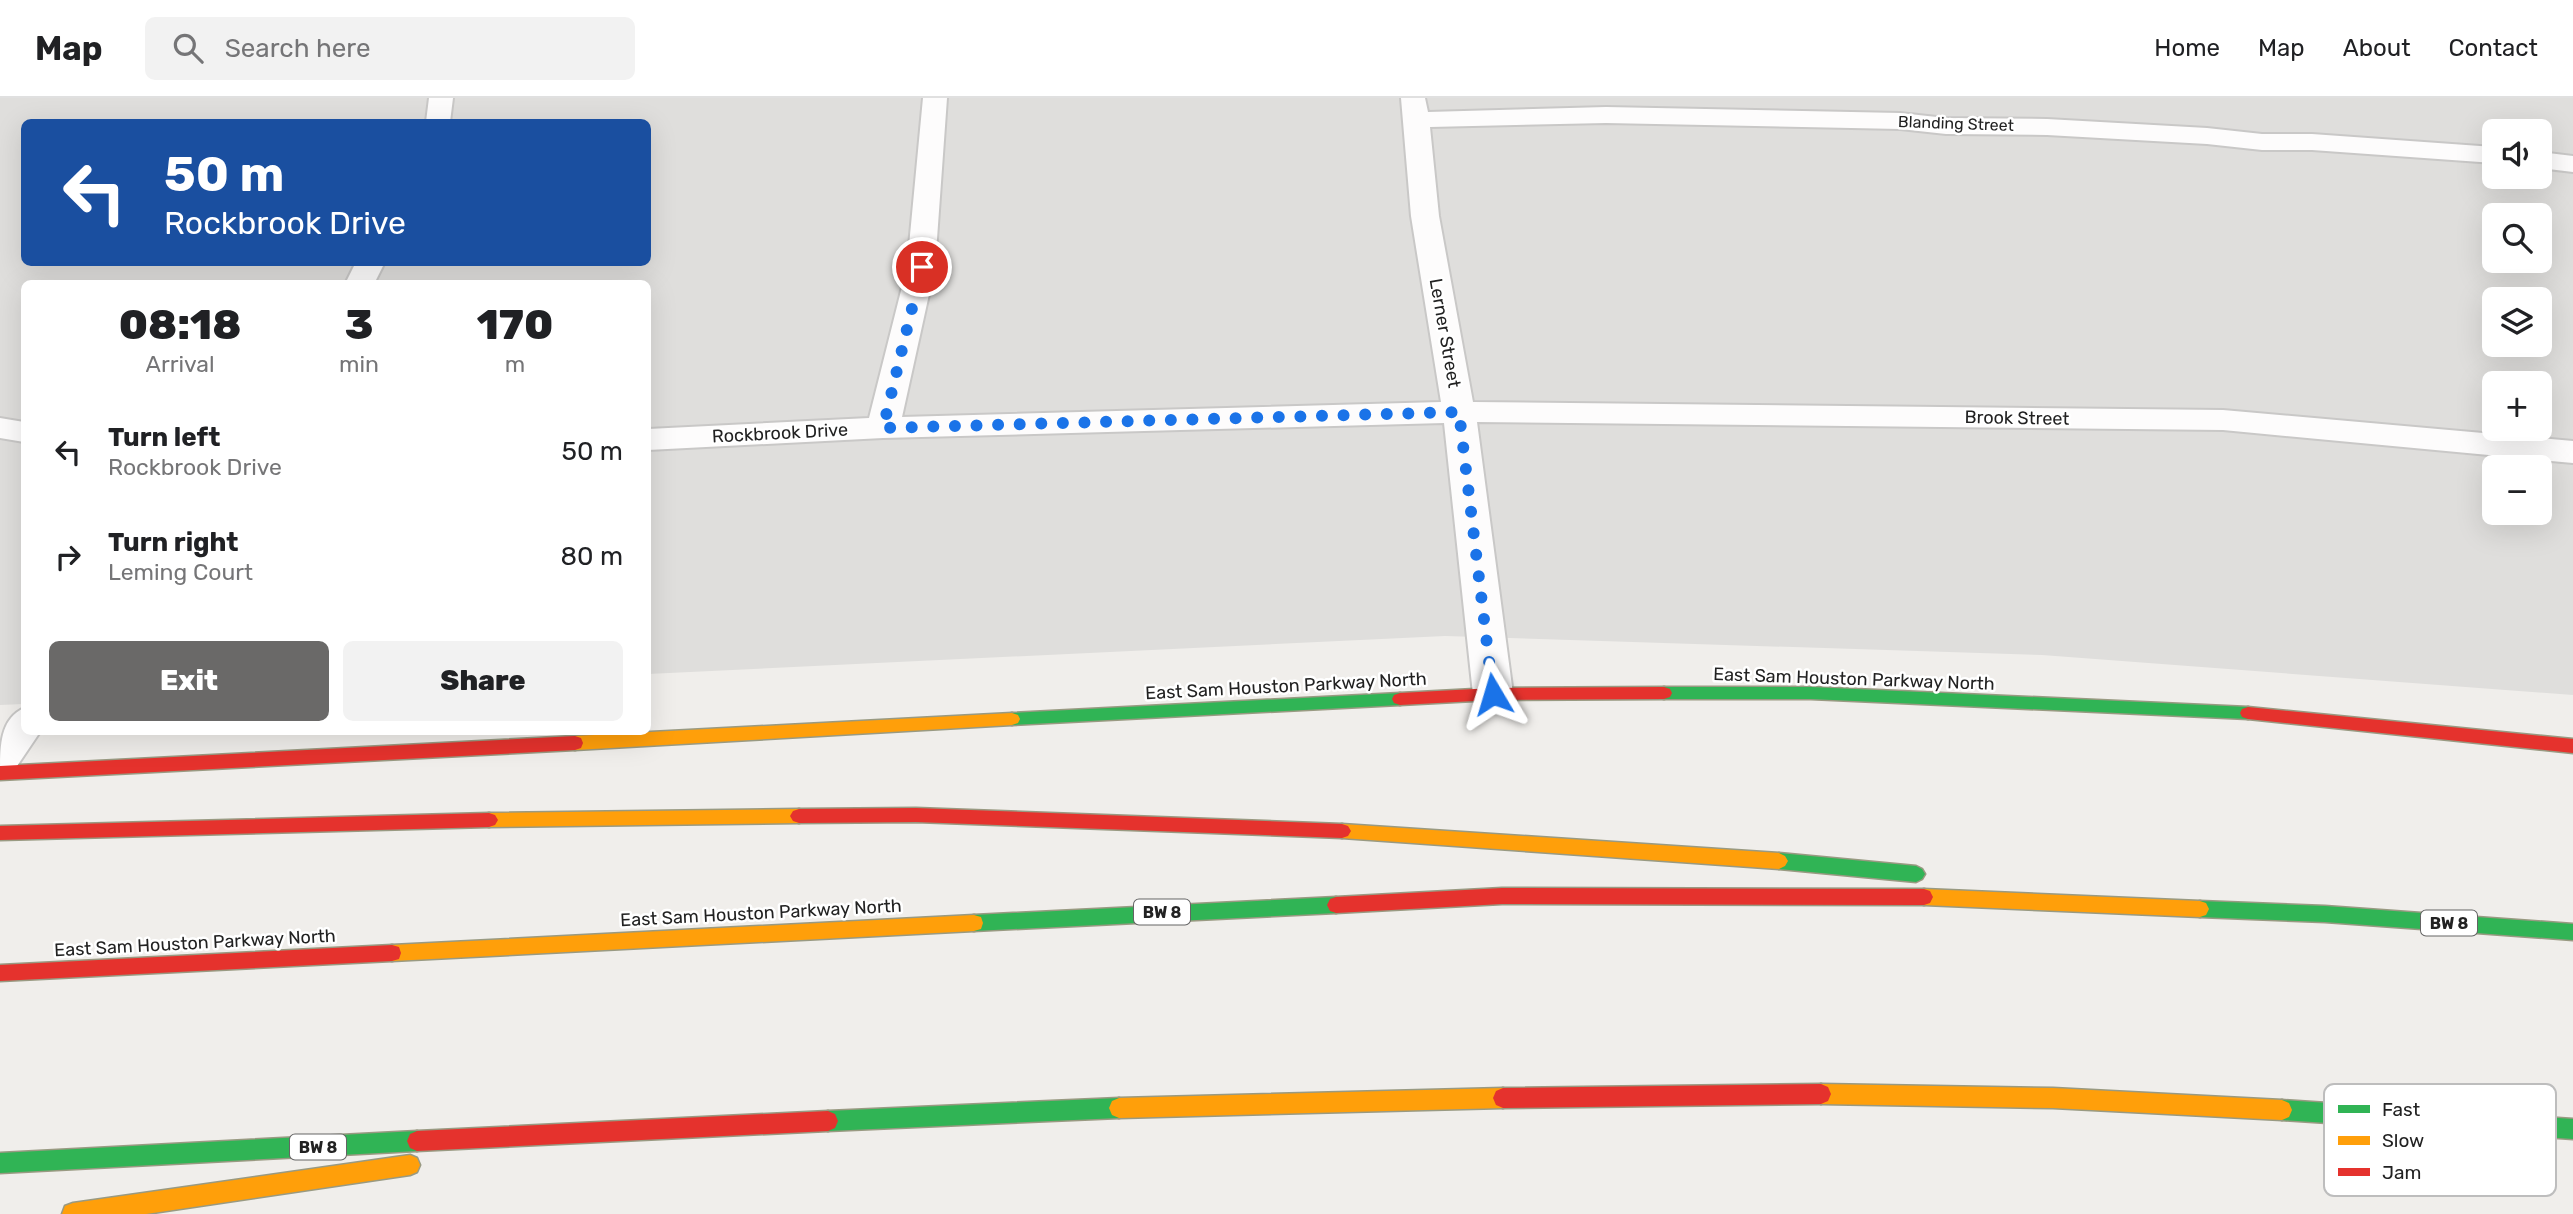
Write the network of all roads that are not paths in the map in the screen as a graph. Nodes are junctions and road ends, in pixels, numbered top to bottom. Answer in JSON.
{"nodes":[{"id":1,"x":441,"y":98,"type":"edge"},
{"id":2,"x":935,"y":98,"type":"edge"},
{"id":3,"x":1866,"y":98,"type":"edge"},
{"id":4,"x":1415,"y":109,"type":"edge"},
{"id":5,"x":438,"y":119,"type":"edge"},
{"id":6,"x":1879,"y":121,"type":"junction"},
{"id":7,"x":2482,"y":154,"type":"edge"},
{"id":8,"x":2552,"y":162,"type":"edge"},
{"id":9,"x":2573,"y":164,"type":"edge"},
{"id":10,"x":1459,"y":412,"type":"junction"},
{"id":11,"x":0,"y":428,"type":"edge"},
{"id":12,"x":883,"y":428,"type":"junction"},
{"id":13,"x":21,"y":432,"type":"edge"},
{"id":14,"x":651,"y":440,"type":"edge"},
{"id":15,"x":2573,"y":453,"type":"edge"},
{"id":16,"x":1493,"y":694,"type":"junction"},
{"id":17,"x":21,"y":728,"type":"edge"},
{"id":18,"x":2573,"y":746,"type":"edge"},
{"id":19,"x":0,"y":758,"type":"edge"},
{"id":20,"x":0,"y":773,"type":"edge"},
{"id":21,"x":0,"y":834,"type":"edge"},
{"id":22,"x":1939,"y":876,"type":"dead end"},
{"id":23,"x":2036,"y":886,"type":"dead end"},
{"id":24,"x":2325,"y":914,"type":"junction"},
{"id":25,"x":2573,"y":932,"type":"edge"},
{"id":26,"x":0,"y":973,"type":"edge"},
{"id":27,"x":2324,"y":1112,"type":"edge"},
{"id":28,"x":637,"y":1131,"type":"junction"},
{"id":29,"x":486,"y":1154,"type":"dead end"},
{"id":30,"x":431,"y":1162,"type":"dead end"},
{"id":31,"x":0,"y":1163,"type":"edge"},
{"id":32,"x":73,"y":1214,"type":"edge"}],
"edges":[{"from":1,"to":5,"type":"street"},
{"from":2,"to":12,"type":"street"},
{"from":3,"to":6,"type":"street"},
{"from":4,"to":6,"type":"street","name":"Blanding Street"},
{"from":4,"to":10,"type":"street","name":"Lerner Street"},
{"from":6,"to":7,"type":"street","name":"Blanding Street"},
{"from":8,"to":9,"type":"street"},
{"from":10,"to":12,"type":"street","name":"Rockbrook Drive"},
{"from":10,"to":15,"type":"street","name":"Brook Street"},
{"from":10,"to":16,"type":"street","name":"Lerner Street"},
{"from":11,"to":13,"type":"street"},
{"from":12,"to":14,"type":"street","name":"Rockbrook Drive"},
{"from":16,"to":18,"type":"main road","name":"East Sam Houston Parkway North"},
{"from":16,"to":20,"type":"main road","name":"East Sam Houston Parkway North"},
{"from":17,"to":19,"type":"street"},
{"from":21,"to":22,"type":"main road"},
{"from":23,"to":24,"type":"main road"},
{"from":24,"to":25,"type":"main road","name":"East Sam Houston Parkway North","number":"BW 8"},
{"from":24,"to":26,"type":"main road","name":"East Sam Houston Parkway North","number":"BW 8"},
{"from":27,"to":28,"type":"main road","number":"BW 8"},
{"from":28,"to":29,"type":"main road"},
{"from":28,"to":31,"type":"main road","number":"BW 8"},
{"from":30,"to":32,"type":"main road"}]}
